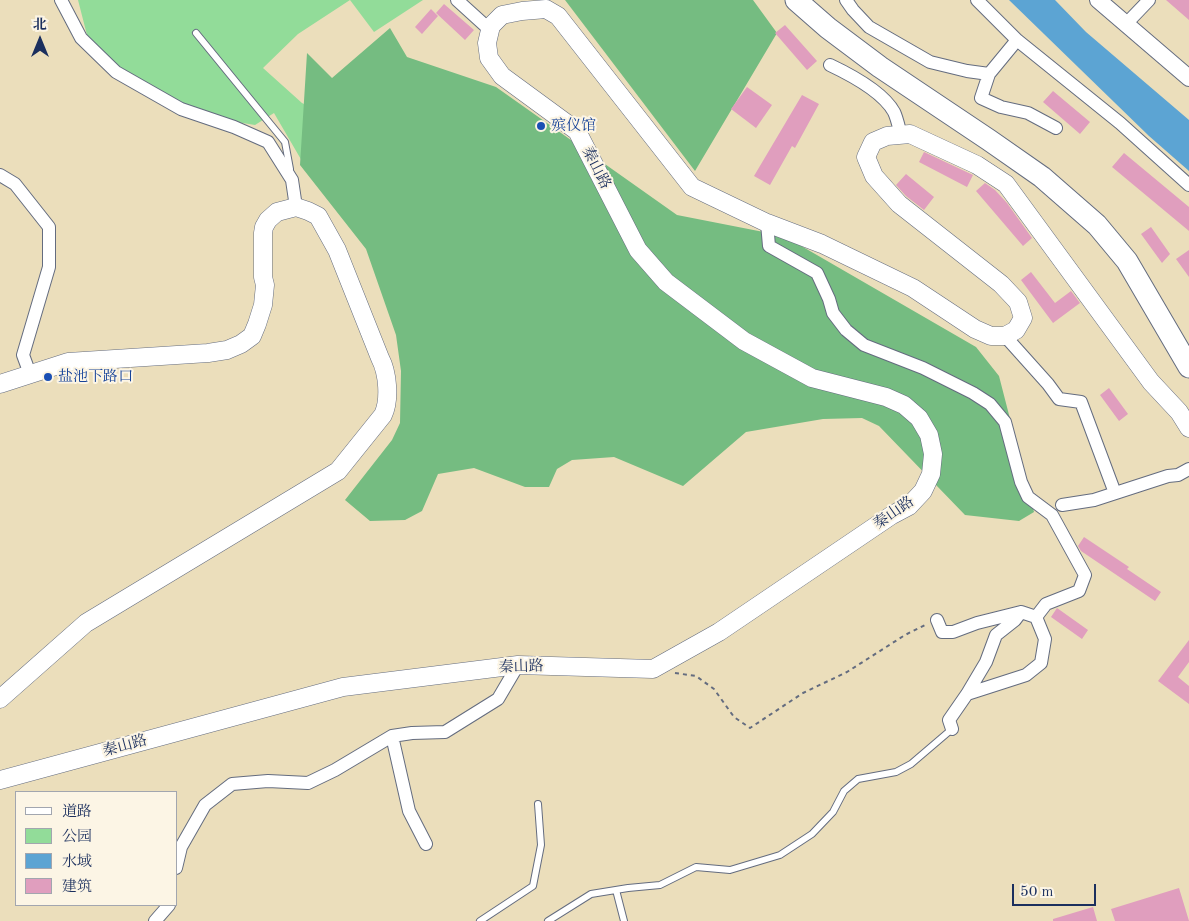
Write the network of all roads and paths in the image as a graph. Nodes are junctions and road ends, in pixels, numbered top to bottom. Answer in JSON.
{"nodes":[{"id":1,"x":61,"y":0,"type":"edge"},
{"id":2,"x":457,"y":0,"type":"edge"},
{"id":3,"x":796,"y":0,"type":"edge"},
{"id":4,"x":811,"y":0,"type":"edge"},
{"id":5,"x":846,"y":0,"type":"edge"},
{"id":6,"x":977,"y":0,"type":"edge"},
{"id":7,"x":1098,"y":0,"type":"edge"},
{"id":8,"x":1148,"y":0,"type":"edge"},
{"id":9,"x":1126,"y":24,"type":"junction"},
{"id":10,"x":490,"y":30,"type":"junction"},
{"id":11,"x":196,"y":33,"type":"dead end"},
{"id":12,"x":1017,"y":40,"type":"junction"},
{"id":13,"x":830,"y":65,"type":"dead end"},
{"id":14,"x":989,"y":74,"type":"junction"},
{"id":15,"x":1189,"y":78,"type":"edge"},
{"id":16,"x":1056,"y":128,"type":"dead end"},
{"id":17,"x":901,"y":135,"type":"junction"},
{"id":18,"x":0,"y":175,"type":"edge"},
{"id":19,"x":292,"y":180,"type":"junction"},
{"id":20,"x":1189,"y":185,"type":"edge"},
{"id":21,"x":296,"y":207,"type":"junction"},
{"id":22,"x":767,"y":223,"type":"junction"},
{"id":23,"x":1006,"y":336,"type":"junction"},
{"id":24,"x":1189,"y":347,"type":"edge"},
{"id":25,"x":1189,"y":367,"type":"edge"},
{"id":26,"x":30,"y":374,"type":"junction"},
{"id":27,"x":0,"y":384,"type":"edge"},
{"id":28,"x":1189,"y":428,"type":"edge"},
{"id":29,"x":1189,"y":469,"type":"edge"},
{"id":30,"x":1115,"y":493,"type":"junction"},
{"id":31,"x":1062,"y":505,"type":"dead end"},
{"id":32,"x":1021,"y":612,"type":"junction"},
{"id":33,"x":1036,"y":617,"type":"junction"},
{"id":34,"x":937,"y":620,"type":"joint"},
{"id":35,"x":518,"y":665,"type":"junction"},
{"id":36,"x":653,"y":668,"type":"junction"},
{"id":37,"x":968,"y":694,"type":"junction"},
{"id":38,"x":0,"y":699,"type":"edge"},
{"id":39,"x":952,"y":729,"type":"joint"},
{"id":40,"x":392,"y":736,"type":"junction"},
{"id":41,"x":0,"y":780,"type":"edge"},
{"id":42,"x":538,"y":804,"type":"dead end"},
{"id":43,"x":426,"y":844,"type":"dead end"},
{"id":44,"x":178,"y":860,"type":"edge"},
{"id":45,"x":616,"y":890,"type":"junction"},
{"id":46,"x":168,"y":906,"type":"edge"},
{"id":47,"x":155,"y":921,"type":"edge"},
{"id":48,"x":480,"y":921,"type":"edge"},
{"id":49,"x":548,"y":921,"type":"edge"},
{"id":50,"x":624,"y":921,"type":"edge"}],
"edges":[{"from":1,"to":19,"type":"street"},
{"from":2,"to":10,"type":"street"},
{"from":3,"to":25,"type":"highway"},
{"from":4,"to":24,"type":"highway"},
{"from":5,"to":14,"type":"street"},
{"from":6,"to":12,"type":"street"},
{"from":7,"to":9,"type":"street"},
{"from":8,"to":9,"type":"street"},
{"from":9,"to":15,"type":"street"},
{"from":10,"to":22,"type":"main road"},
{"from":10,"to":36,"type":"main road","name":"秦山路"},
{"from":11,"to":19,"type":"lane"},
{"from":12,"to":14,"type":"street"},
{"from":12,"to":20,"type":"street"},
{"from":13,"to":17,"type":"street"},
{"from":14,"to":16,"type":"street"},
{"from":17,"to":23,"type":"main road"},
{"from":17,"to":28,"type":"main road"},
{"from":18,"to":26,"type":"street"},
{"from":19,"to":21,"type":"street"},
{"from":21,"to":26,"type":"main road"},
{"from":21,"to":38,"type":"main road"},
{"from":22,"to":23,"type":"main road"},
{"from":22,"to":33,"type":"street"},
{"from":23,"to":30,"type":"street"},
{"from":26,"to":27,"type":"main road"},
{"from":29,"to":30,"type":"street"},
{"from":30,"to":31,"type":"street"},
{"from":32,"to":33,"type":"street"},
{"from":32,"to":34,"type":"street"},
{"from":32,"to":37,"type":"street"},
{"from":33,"to":37,"type":"street"},
{"from":34,"to":36,"type":"path"},
{"from":35,"to":36,"type":"main road","name":"秦山路"},
{"from":35,"to":40,"type":"street"},
{"from":35,"to":41,"type":"main road","name":"秦山路"},
{"from":37,"to":39,"type":"street"},
{"from":39,"to":45,"type":"lane"},
{"from":40,"to":43,"type":"street"},
{"from":40,"to":44,"type":"street"},
{"from":42,"to":48,"type":"lane"},
{"from":45,"to":49,"type":"lane"},
{"from":45,"to":50,"type":"lane"},
{"from":46,"to":47,"type":"street"}]}
